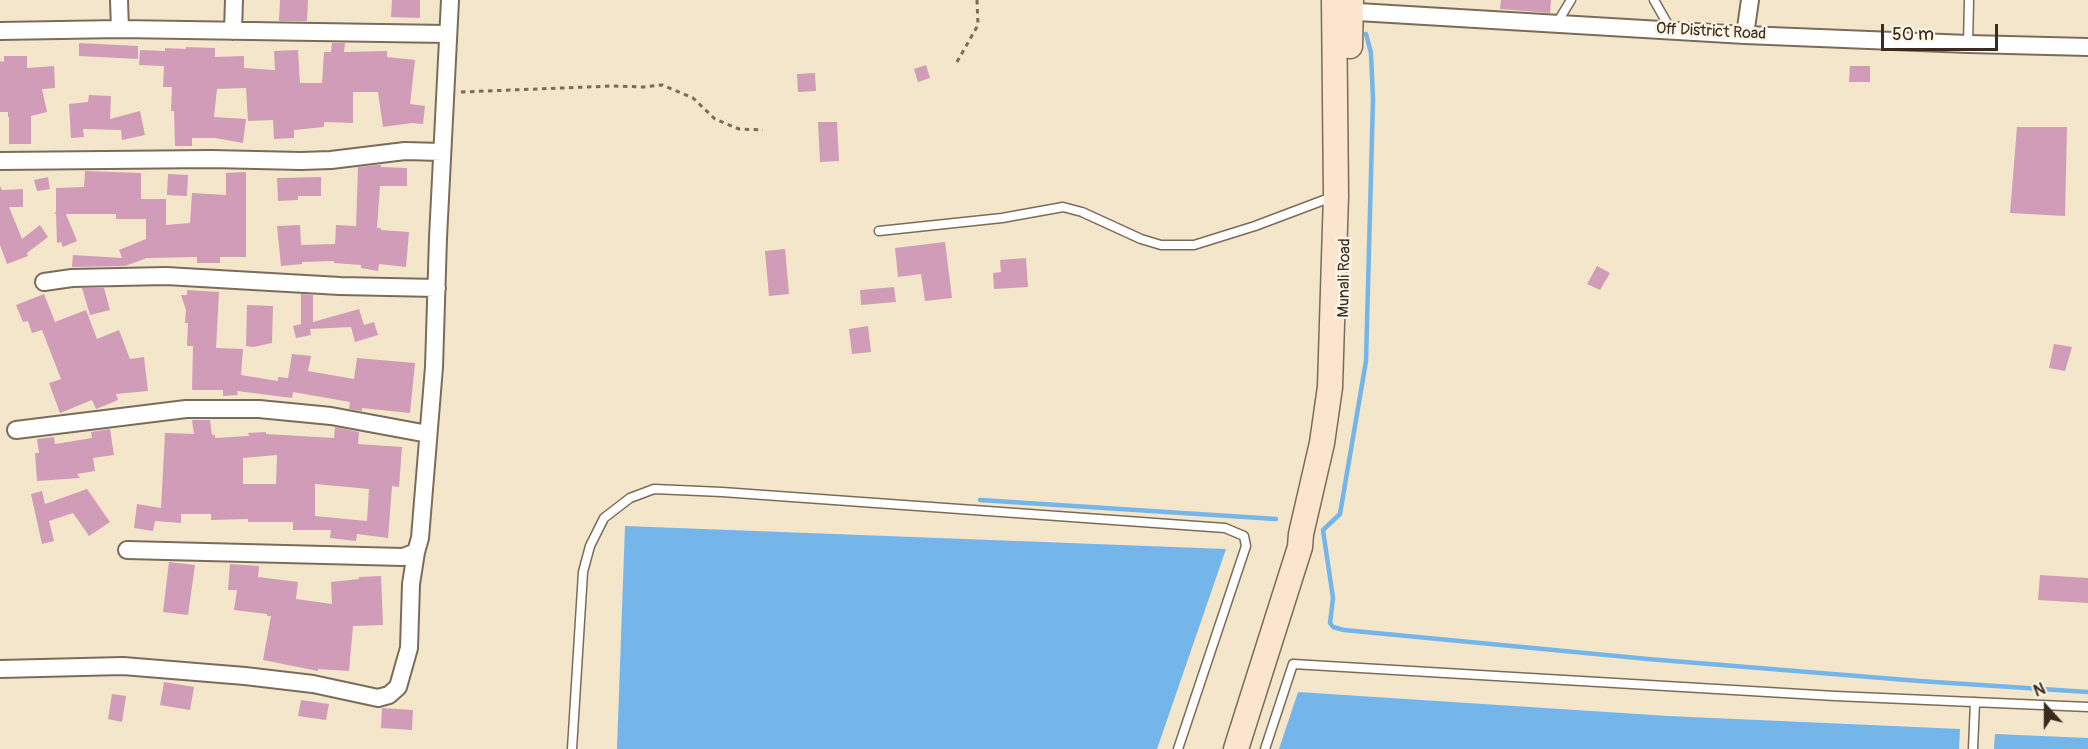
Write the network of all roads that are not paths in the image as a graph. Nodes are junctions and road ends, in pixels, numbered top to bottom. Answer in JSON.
{"nodes":[{"id":1,"x":119,"y":0,"type":"edge"},
{"id":2,"x":234,"y":0,"type":"edge"},
{"id":3,"x":450,"y":0,"type":"edge"},
{"id":4,"x":1571,"y":0,"type":"edge"},
{"id":5,"x":1654,"y":0,"type":"edge"},
{"id":6,"x":1750,"y":0,"type":"edge"},
{"id":7,"x":1969,"y":0,"type":"edge"},
{"id":8,"x":1342,"y":6,"type":"edge"},
{"id":9,"x":1557,"y":23,"type":"junction"},
{"id":10,"x":120,"y":29,"type":"junction"},
{"id":11,"x":1671,"y":30,"type":"junction"},
{"id":12,"x":0,"y":31,"type":"edge"},
{"id":13,"x":233,"y":31,"type":"junction"},
{"id":14,"x":447,"y":34,"type":"junction"},
{"id":15,"x":1745,"y":34,"type":"junction"},
{"id":16,"x":1968,"y":44,"type":"junction"},
{"id":17,"x":2088,"y":47,"type":"edge"},
{"id":18,"x":442,"y":152,"type":"junction"},
{"id":19,"x":0,"y":161,"type":"edge"},
{"id":20,"x":1336,"y":195,"type":"junction"},
{"id":21,"x":879,"y":231,"type":"dead end"},
{"id":22,"x":44,"y":282,"type":"dead end"},
{"id":23,"x":437,"y":288,"type":"junction"},
{"id":24,"x":16,"y":430,"type":"dead end"},
{"id":25,"x":428,"y":434,"type":"junction"},
{"id":26,"x":1300,"y":547,"type":"junction"},
{"id":27,"x":127,"y":550,"type":"dead end"},
{"id":28,"x":416,"y":552,"type":"junction"},
{"id":29,"x":0,"y":669,"type":"edge"},
{"id":30,"x":1975,"y":702,"type":"junction"},
{"id":31,"x":2088,"y":707,"type":"edge"},
{"id":32,"x":572,"y":749,"type":"edge"},
{"id":33,"x":1178,"y":749,"type":"edge"},
{"id":34,"x":1236,"y":749,"type":"edge"},
{"id":35,"x":1265,"y":749,"type":"edge"},
{"id":36,"x":1973,"y":749,"type":"edge"}],
"edges":[{"from":1,"to":10,"type":"street"},
{"from":2,"to":13,"type":"street"},
{"from":3,"to":14,"type":"street"},
{"from":4,"to":9,"type":"lane"},
{"from":5,"to":11,"type":"lane"},
{"from":6,"to":15,"type":"street"},
{"from":7,"to":16,"type":"lane"},
{"from":8,"to":9,"type":"street","name":"Off District Road"},
{"from":8,"to":20,"type":"main road","name":"Munali Road"},
{"from":8,"to":26,"type":"main road","name":"Munali Road"},
{"from":9,"to":11,"type":"street","name":"Off District Road"},
{"from":10,"to":12,"type":"street"},
{"from":10,"to":13,"type":"street"},
{"from":11,"to":15,"type":"street","name":"Off District Road"},
{"from":13,"to":14,"type":"street"},
{"from":14,"to":18,"type":"street"},
{"from":15,"to":16,"type":"street","name":"Off District Road"},
{"from":16,"to":17,"type":"street","name":"Off District Road"},
{"from":18,"to":19,"type":"street"},
{"from":18,"to":23,"type":"street"},
{"from":20,"to":21,"type":"lane"},
{"from":20,"to":26,"type":"main road","name":"Munali Road"},
{"from":22,"to":23,"type":"street"},
{"from":23,"to":25,"type":"street"},
{"from":24,"to":25,"type":"street"},
{"from":25,"to":28,"type":"street"},
{"from":26,"to":34,"type":"main road","name":"Munali Road"},
{"from":27,"to":28,"type":"street"},
{"from":28,"to":29,"type":"street"},
{"from":30,"to":31,"type":"lane"},
{"from":30,"to":35,"type":"lane"},
{"from":30,"to":36,"type":"lane"},
{"from":32,"to":33,"type":"lane"}]}
